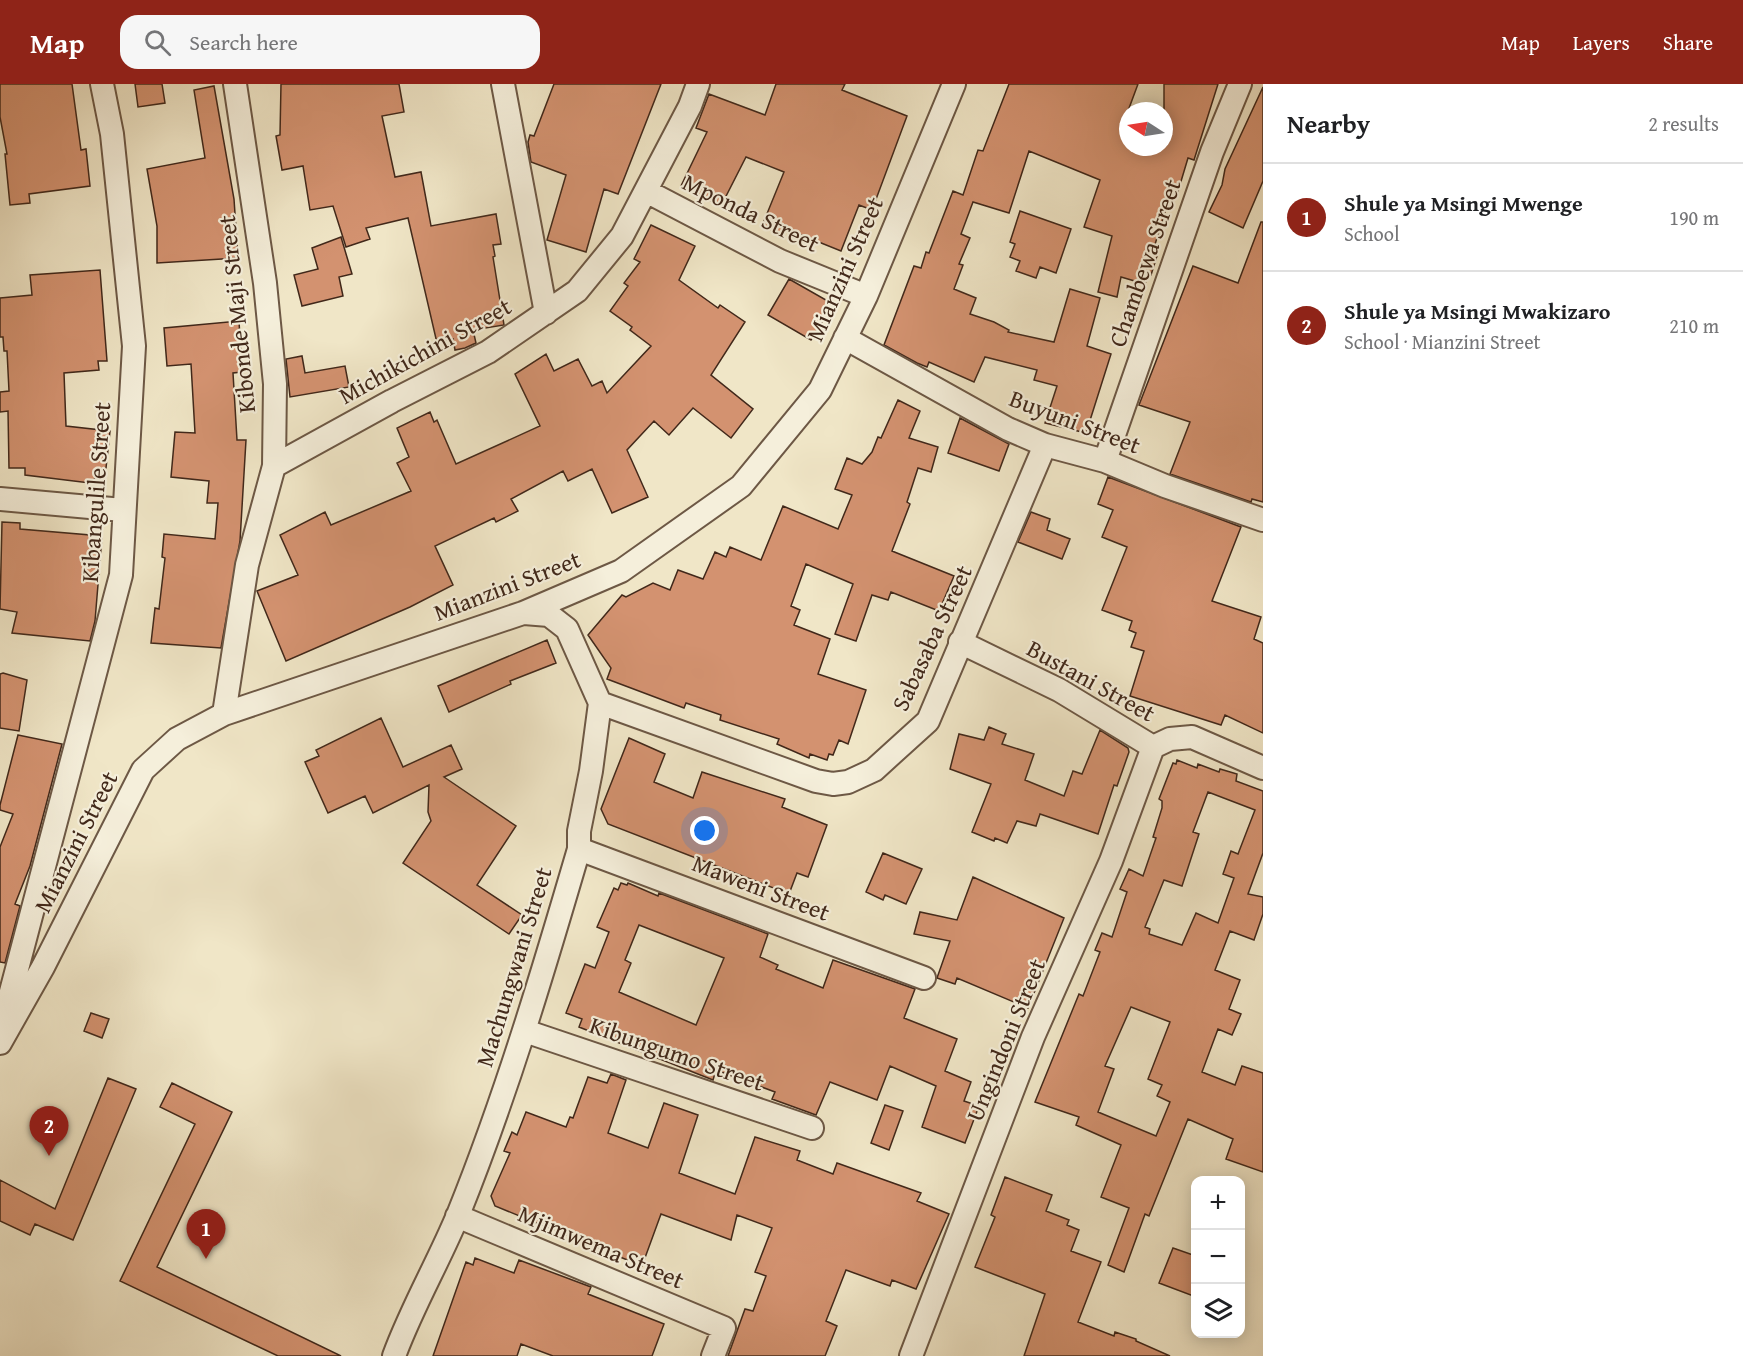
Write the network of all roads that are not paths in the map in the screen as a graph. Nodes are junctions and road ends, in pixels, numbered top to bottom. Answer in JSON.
{"nodes":[{"id":1,"x":102,"y":84,"type":"edge"},
{"id":2,"x":235,"y":84,"type":"edge"},
{"id":3,"x":504,"y":84,"type":"edge"},
{"id":4,"x":698,"y":84,"type":"edge"},
{"id":5,"x":954,"y":84,"type":"edge"},
{"id":6,"x":1240,"y":84,"type":"edge"},
{"id":7,"x":646,"y":191,"type":"junction"},
{"id":8,"x":866,"y":296,"type":"junction"},
{"id":9,"x":546,"y":313,"type":"junction"},
{"id":10,"x":845,"y":338,"type":"junction"},
{"id":11,"x":1045,"y":445,"type":"junction"},
{"id":12,"x":1105,"y":461,"type":"junction"},
{"id":13,"x":274,"y":466,"type":"junction"},
{"id":14,"x":0,"y":499,"type":"edge"},
{"id":15,"x":123,"y":510,"type":"junction"},
{"id":16,"x":1263,"y":520,"type":"edge"},
{"id":17,"x":523,"y":613,"type":"junction"},
{"id":18,"x":960,"y":642,"type":"junction"},
{"id":19,"x":600,"y":703,"type":"junction"},
{"id":20,"x":224,"y":714,"type":"junction"},
{"id":21,"x":1153,"y":747,"type":"junction"},
{"id":22,"x":1263,"y":768,"type":"edge"},
{"id":23,"x":579,"y":849,"type":"junction"},
{"id":24,"x":924,"y":978,"type":"dead end"},
{"id":25,"x":525,"y":1031,"type":"junction"},
{"id":26,"x":0,"y":1034,"type":"edge"},
{"id":27,"x":0,"y":1043,"type":"edge"},
{"id":28,"x":812,"y":1128,"type":"dead end"},
{"id":29,"x":457,"y":1216,"type":"junction"},
{"id":30,"x":394,"y":1356,"type":"edge"},
{"id":31,"x":713,"y":1356,"type":"edge"},
{"id":32,"x":911,"y":1356,"type":"edge"}],
"edges":[{"from":1,"to":15,"type":"street","name":"Kibangulile Street"},
{"from":2,"to":13,"type":"street","name":"Kibonde Maji Street"},
{"from":3,"to":9,"type":"street"},
{"from":4,"to":7,"type":"street","name":"Michikichini Street"},
{"from":5,"to":8,"type":"street","name":"Mianzini Street"},
{"from":6,"to":12,"type":"street","name":"Chambewa Street"},
{"from":7,"to":8,"type":"street","name":"Mponda Street"},
{"from":7,"to":9,"type":"street","name":"Michikichini Street"},
{"from":8,"to":10,"type":"street","name":"Mianzini Street"},
{"from":9,"to":13,"type":"street","name":"Michikichini Street"},
{"from":10,"to":11,"type":"street","name":"Buyuni Street"},
{"from":10,"to":17,"type":"street","name":"Mianzini Street"},
{"from":11,"to":12,"type":"street","name":"Buyuni Street"},
{"from":11,"to":18,"type":"street","name":"Sabasaba Street"},
{"from":12,"to":16,"type":"street","name":"Buyuni Street"},
{"from":13,"to":20,"type":"street","name":"Kibonde Maji Street"},
{"from":14,"to":15,"type":"street"},
{"from":15,"to":26,"type":"street","name":"Kibangulile Street"},
{"from":17,"to":19,"type":"street"},
{"from":17,"to":20,"type":"street","name":"Mianzini Street"},
{"from":18,"to":19,"type":"street","name":"Sabasaba Street"},
{"from":18,"to":21,"type":"street","name":"Bustani Street"},
{"from":19,"to":23,"type":"street","name":"Machungwani Street"},
{"from":20,"to":27,"type":"street","name":"Mianzini Street"},
{"from":21,"to":22,"type":"street","name":"Bustani Street"},
{"from":21,"to":32,"type":"street","name":"Ungindoni Street"},
{"from":23,"to":24,"type":"street","name":"Maweni Street"},
{"from":23,"to":25,"type":"street","name":"Machungwani Street"},
{"from":25,"to":28,"type":"street","name":"Kibungumo Street"},
{"from":25,"to":29,"type":"street","name":"Machungwani Street"},
{"from":29,"to":30,"type":"street","name":"Machungwani Street"},
{"from":29,"to":31,"type":"street","name":"Mjimwema Street"}]}
